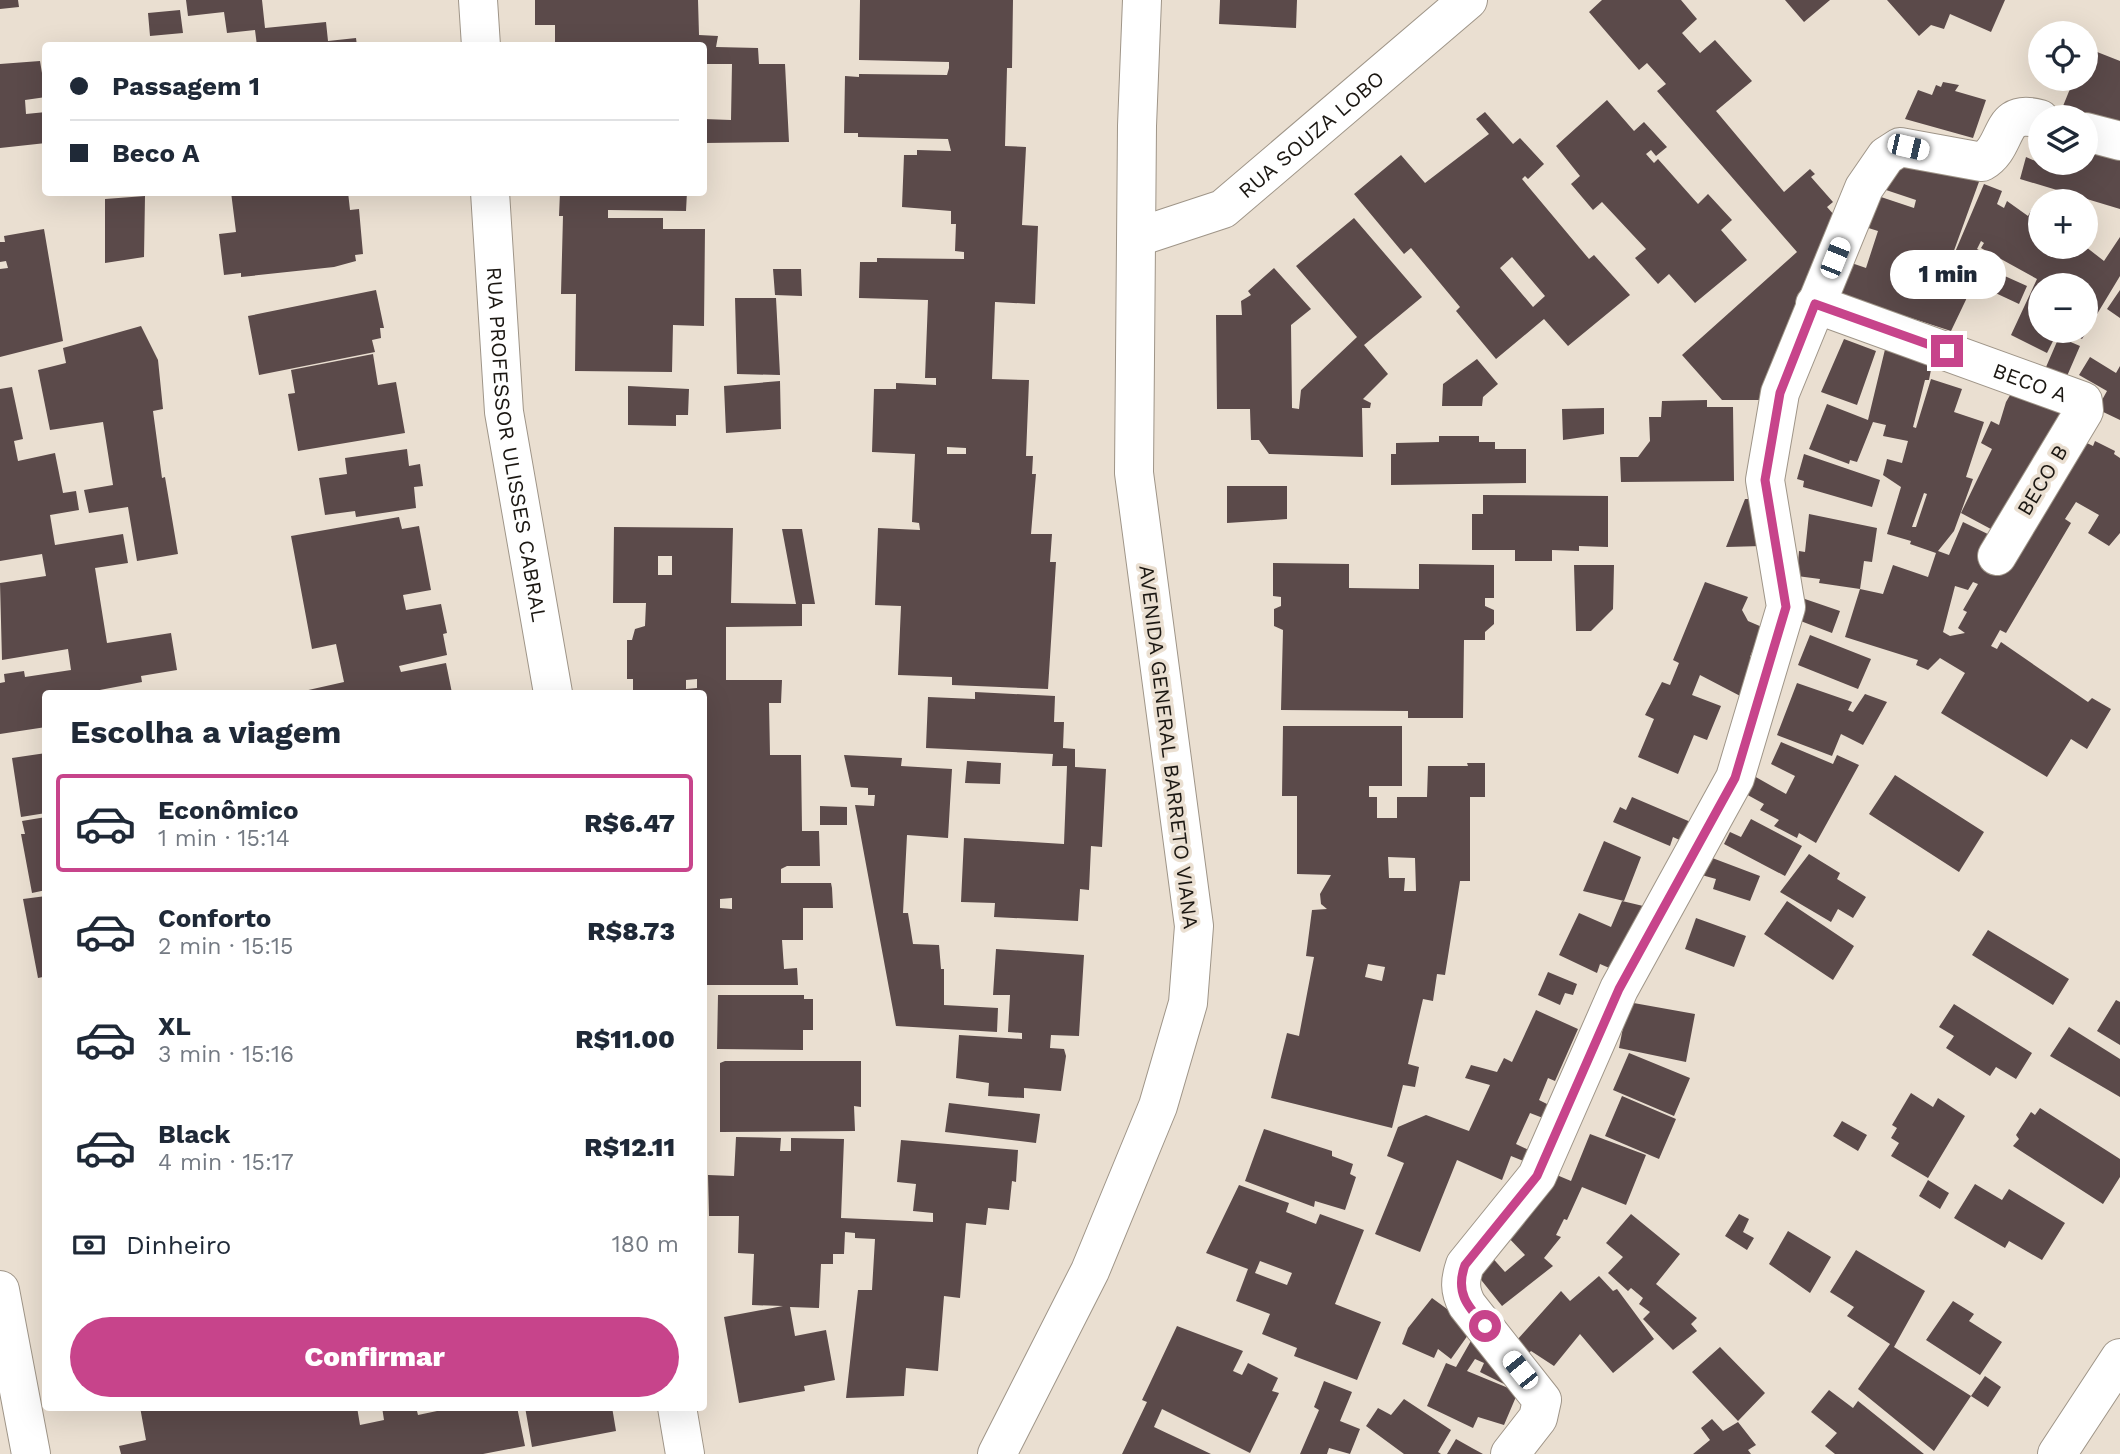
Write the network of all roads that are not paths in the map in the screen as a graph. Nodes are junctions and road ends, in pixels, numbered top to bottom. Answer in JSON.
{"nodes":[{"id":1,"x":478,"y":0,"type":"edge"},
{"id":2,"x":1142,"y":0,"type":"edge"},
{"id":3,"x":1468,"y":0,"type":"edge"},
{"id":4,"x":481,"y":42,"type":"edge"},
{"id":5,"x":2028,"y":117,"type":"edge"},
{"id":6,"x":2098,"y":135,"type":"edge"},
{"id":7,"x":2120,"y":141,"type":"edge"},
{"id":8,"x":490,"y":196,"type":"edge"},
{"id":9,"x":1138,"y":237,"type":"junction"},
{"id":10,"x":1815,"y":304,"type":"junction"},
{"id":11,"x":2085,"y":404,"type":"joint"},
{"id":12,"x":1997,"y":556,"type":"dead end"},
{"id":13,"x":552,"y":690,"type":"edge"},
{"id":14,"x":0,"y":1290,"type":"edge"},
{"id":15,"x":2120,"y":1358,"type":"edge"},
{"id":16,"x":678,"y":1411,"type":"edge"},
{"id":17,"x":31,"y":1454,"type":"edge"},
{"id":18,"x":685,"y":1454,"type":"edge"},
{"id":19,"x":997,"y":1454,"type":"edge"},
{"id":20,"x":1510,"y":1454,"type":"edge"},
{"id":21,"x":2057,"y":1454,"type":"edge"}],
"edges":[{"from":1,"to":4,"type":"street"},
{"from":2,"to":9,"type":"street","name":"AVENIDA GENERAL BARRETO VIANA"},
{"from":3,"to":9,"type":"street","name":"RUA SOUZA LOBO"},
{"from":5,"to":10,"type":"street"},
{"from":6,"to":7,"type":"street"},
{"from":8,"to":13,"type":"street","name":"RUA PROFESSOR ULISSES CABRAL"},
{"from":9,"to":19,"type":"street","name":"AVENIDA GENERAL BARRETO VIANA"},
{"from":10,"to":11,"type":"street","name":"BECO A"},
{"from":10,"to":20,"type":"street"},
{"from":11,"to":12,"type":"street","name":"BECO B"},
{"from":14,"to":17,"type":"street"},
{"from":15,"to":21,"type":"street"},
{"from":16,"to":18,"type":"street"}]}
